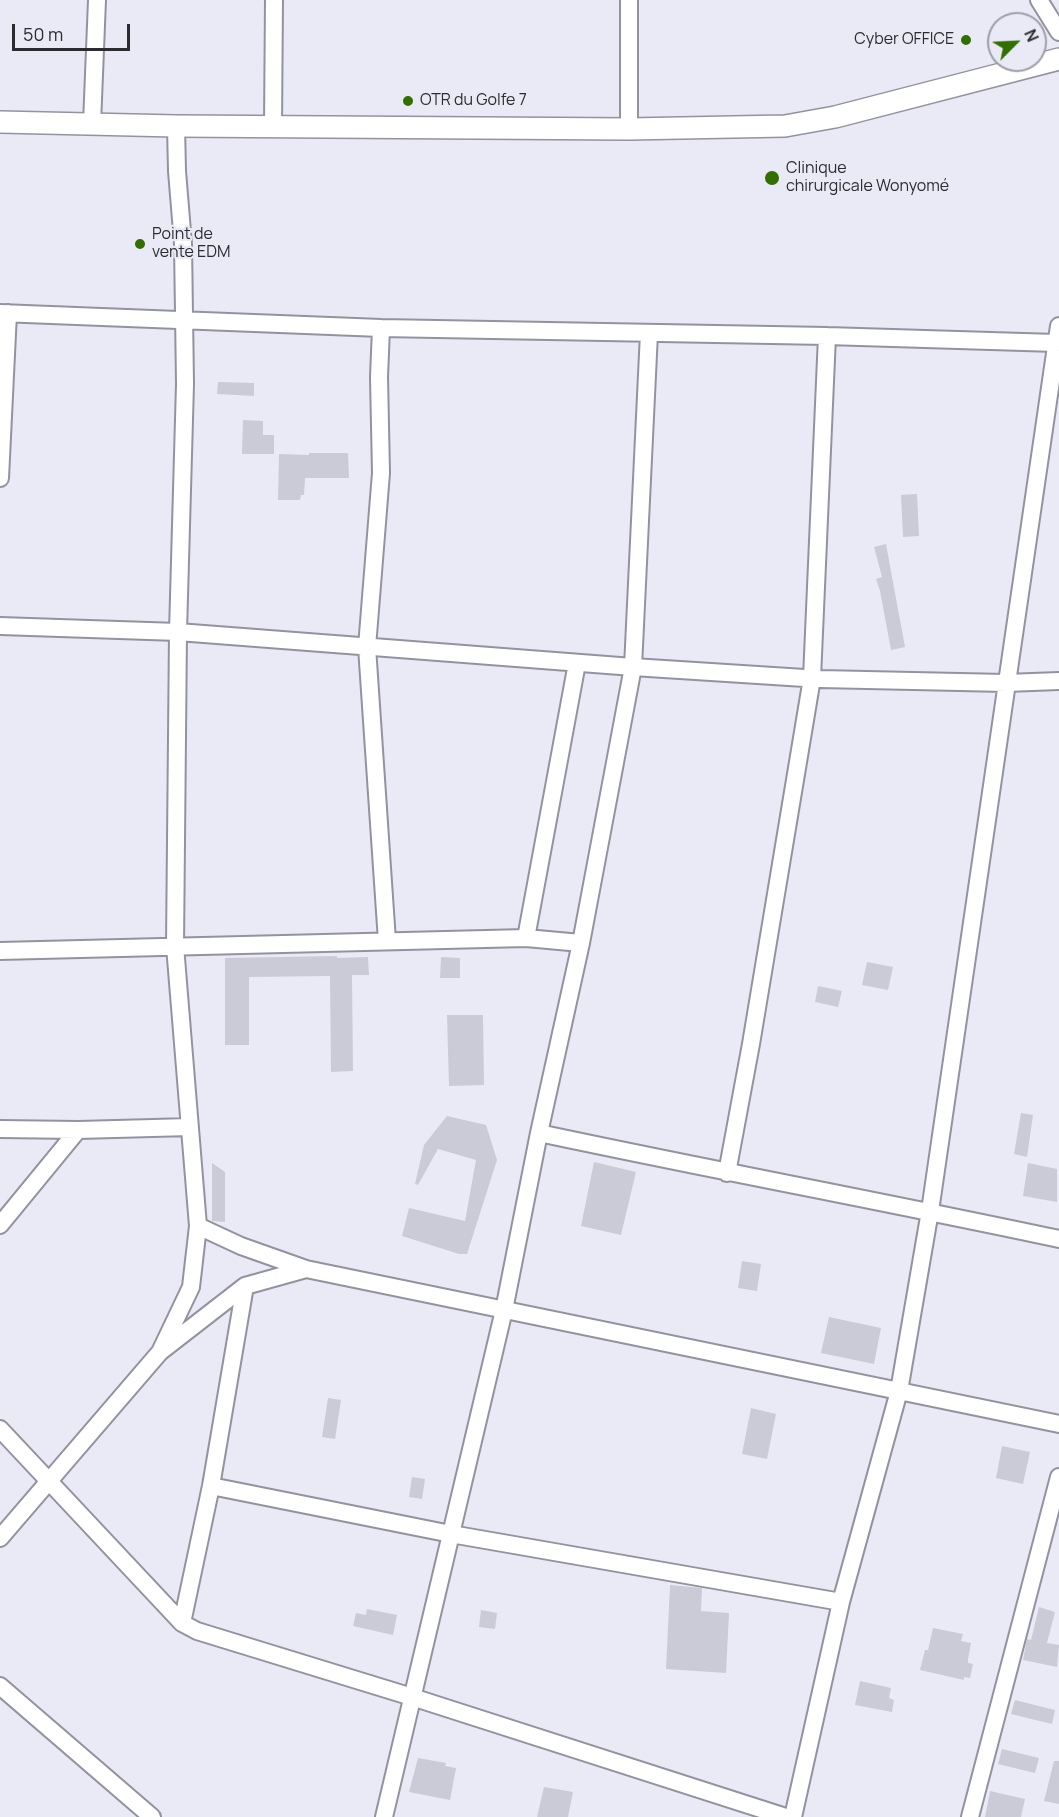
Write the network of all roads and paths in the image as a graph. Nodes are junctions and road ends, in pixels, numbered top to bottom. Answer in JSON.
{"nodes":[{"id":1,"x":97,"y":0,"type":"edge"},
{"id":2,"x":274,"y":0,"type":"edge"},
{"id":3,"x":629,"y":0,"type":"edge"},
{"id":4,"x":1040,"y":0,"type":"edge"},
{"id":5,"x":1059,"y":32,"type":"edge"},
{"id":6,"x":1059,"y":59,"type":"edge"},
{"id":7,"x":0,"y":122,"type":"edge"},
{"id":8,"x":92,"y":124,"type":"junction"},
{"id":9,"x":176,"y":126,"type":"junction"},
{"id":10,"x":273,"y":126,"type":"junction"},
{"id":11,"x":628,"y":129,"type":"junction"},
{"id":12,"x":4,"y":313,"type":"edge"},
{"id":13,"x":184,"y":319,"type":"junction"},
{"id":14,"x":381,"y":328,"type":"junction"},
{"id":15,"x":649,"y":333,"type":"junction"},
{"id":16,"x":1058,"y":334,"type":"edge"},
{"id":17,"x":827,"y":336,"type":"junction"},
{"id":18,"x":0,"y":478,"type":"edge"},
{"id":19,"x":0,"y":626,"type":"edge"},
{"id":20,"x":178,"y":632,"type":"junction"},
{"id":21,"x":367,"y":646,"type":"junction"},
{"id":22,"x":578,"y":663,"type":"junction"},
{"id":23,"x":633,"y":667,"type":"junction"},
{"id":24,"x":812,"y":678,"type":"junction"},
{"id":25,"x":1059,"y":681,"type":"edge"},
{"id":26,"x":1006,"y":683,"type":"junction"},
{"id":27,"x":526,"y":938,"type":"junction"},
{"id":28,"x":387,"y":941,"type":"junction"},
{"id":29,"x":581,"y":943,"type":"junction"},
{"id":30,"x":175,"y":946,"type":"junction"},
{"id":31,"x":0,"y":951,"type":"edge"},
{"id":32,"x":190,"y":1127,"type":"junction"},
{"id":33,"x":0,"y":1129,"type":"edge"},
{"id":34,"x":78,"y":1130,"type":"junction"},
{"id":35,"x":538,"y":1132,"type":"junction"},
{"id":36,"x":727,"y":1173,"type":"junction"},
{"id":37,"x":930,"y":1212,"type":"junction"},
{"id":38,"x":0,"y":1225,"type":"edge"},
{"id":39,"x":198,"y":1226,"type":"junction"},
{"id":40,"x":1059,"y":1239,"type":"edge"},
{"id":41,"x":306,"y":1269,"type":"junction"},
{"id":42,"x":245,"y":1286,"type":"junction"},
{"id":43,"x":504,"y":1310,"type":"junction"},
{"id":44,"x":160,"y":1352,"type":"junction"},
{"id":45,"x":899,"y":1391,"type":"junction"},
{"id":46,"x":1059,"y":1424,"type":"edge"},
{"id":47,"x":0,"y":1429,"type":"edge"},
{"id":48,"x":1059,"y":1477,"type":"edge"},
{"id":49,"x":50,"y":1482,"type":"junction"},
{"id":50,"x":211,"y":1486,"type":"junction"},
{"id":51,"x":451,"y":1533,"type":"junction"},
{"id":52,"x":0,"y":1538,"type":"edge"},
{"id":53,"x":842,"y":1602,"type":"junction"},
{"id":54,"x":182,"y":1623,"type":"junction"},
{"id":55,"x":0,"y":1686,"type":"edge"},
{"id":56,"x":412,"y":1697,"type":"junction"},
{"id":57,"x":153,"y":1817,"type":"edge"},
{"id":58,"x":384,"y":1817,"type":"edge"},
{"id":59,"x":786,"y":1817,"type":"edge"},
{"id":60,"x":793,"y":1817,"type":"edge"},
{"id":61,"x":970,"y":1817,"type":"edge"}],
"edges":[{"from":1,"to":8,"type":"street"},
{"from":2,"to":10,"type":"street"},
{"from":3,"to":11,"type":"street"},
{"from":4,"to":5,"type":"street"},
{"from":6,"to":11,"type":"street"},
{"from":7,"to":8,"type":"street"},
{"from":8,"to":9,"type":"street"},
{"from":9,"to":10,"type":"street"},
{"from":9,"to":13,"type":"street"},
{"from":10,"to":11,"type":"street"},
{"from":12,"to":13,"type":"street"},
{"from":12,"to":18,"type":"street"},
{"from":13,"to":14,"type":"street"},
{"from":13,"to":20,"type":"street"},
{"from":14,"to":15,"type":"street"},
{"from":14,"to":21,"type":"street"},
{"from":15,"to":17,"type":"street"},
{"from":15,"to":23,"type":"street"},
{"from":16,"to":17,"type":"street"},
{"from":16,"to":26,"type":"street"},
{"from":17,"to":24,"type":"street"},
{"from":19,"to":20,"type":"street"},
{"from":20,"to":21,"type":"street"},
{"from":20,"to":30,"type":"street"},
{"from":21,"to":22,"type":"street"},
{"from":21,"to":28,"type":"street"},
{"from":22,"to":23,"type":"street"},
{"from":22,"to":27,"type":"street"},
{"from":23,"to":24,"type":"street"},
{"from":23,"to":29,"type":"street"},
{"from":24,"to":26,"type":"street"},
{"from":24,"to":36,"type":"street"},
{"from":25,"to":26,"type":"street"},
{"from":26,"to":37,"type":"street"},
{"from":27,"to":28,"type":"street"},
{"from":27,"to":29,"type":"street"},
{"from":28,"to":30,"type":"street"},
{"from":29,"to":35,"type":"street"},
{"from":30,"to":31,"type":"street"},
{"from":30,"to":32,"type":"street"},
{"from":32,"to":34,"type":"street"},
{"from":32,"to":39,"type":"street"},
{"from":33,"to":34,"type":"street"},
{"from":34,"to":38,"type":"street"},
{"from":35,"to":36,"type":"street"},
{"from":35,"to":43,"type":"street"},
{"from":36,"to":37,"type":"street"},
{"from":37,"to":40,"type":"street"},
{"from":37,"to":45,"type":"street"},
{"from":39,"to":41,"type":"street"},
{"from":39,"to":44,"type":"street"},
{"from":41,"to":42,"type":"street"},
{"from":41,"to":43,"type":"street"},
{"from":42,"to":44,"type":"street"},
{"from":42,"to":50,"type":"street"},
{"from":43,"to":45,"type":"street"},
{"from":43,"to":51,"type":"street"},
{"from":44,"to":49,"type":"street"},
{"from":45,"to":46,"type":"street"},
{"from":45,"to":53,"type":"street"},
{"from":47,"to":49,"type":"street"},
{"from":48,"to":61,"type":"street"},
{"from":49,"to":52,"type":"street"},
{"from":49,"to":54,"type":"street"},
{"from":50,"to":51,"type":"street"},
{"from":50,"to":54,"type":"street"},
{"from":51,"to":53,"type":"street"},
{"from":51,"to":56,"type":"street"},
{"from":53,"to":60,"type":"street"},
{"from":54,"to":56,"type":"street"},
{"from":55,"to":57,"type":"street"},
{"from":56,"to":58,"type":"street"},
{"from":56,"to":59,"type":"street"}]}
